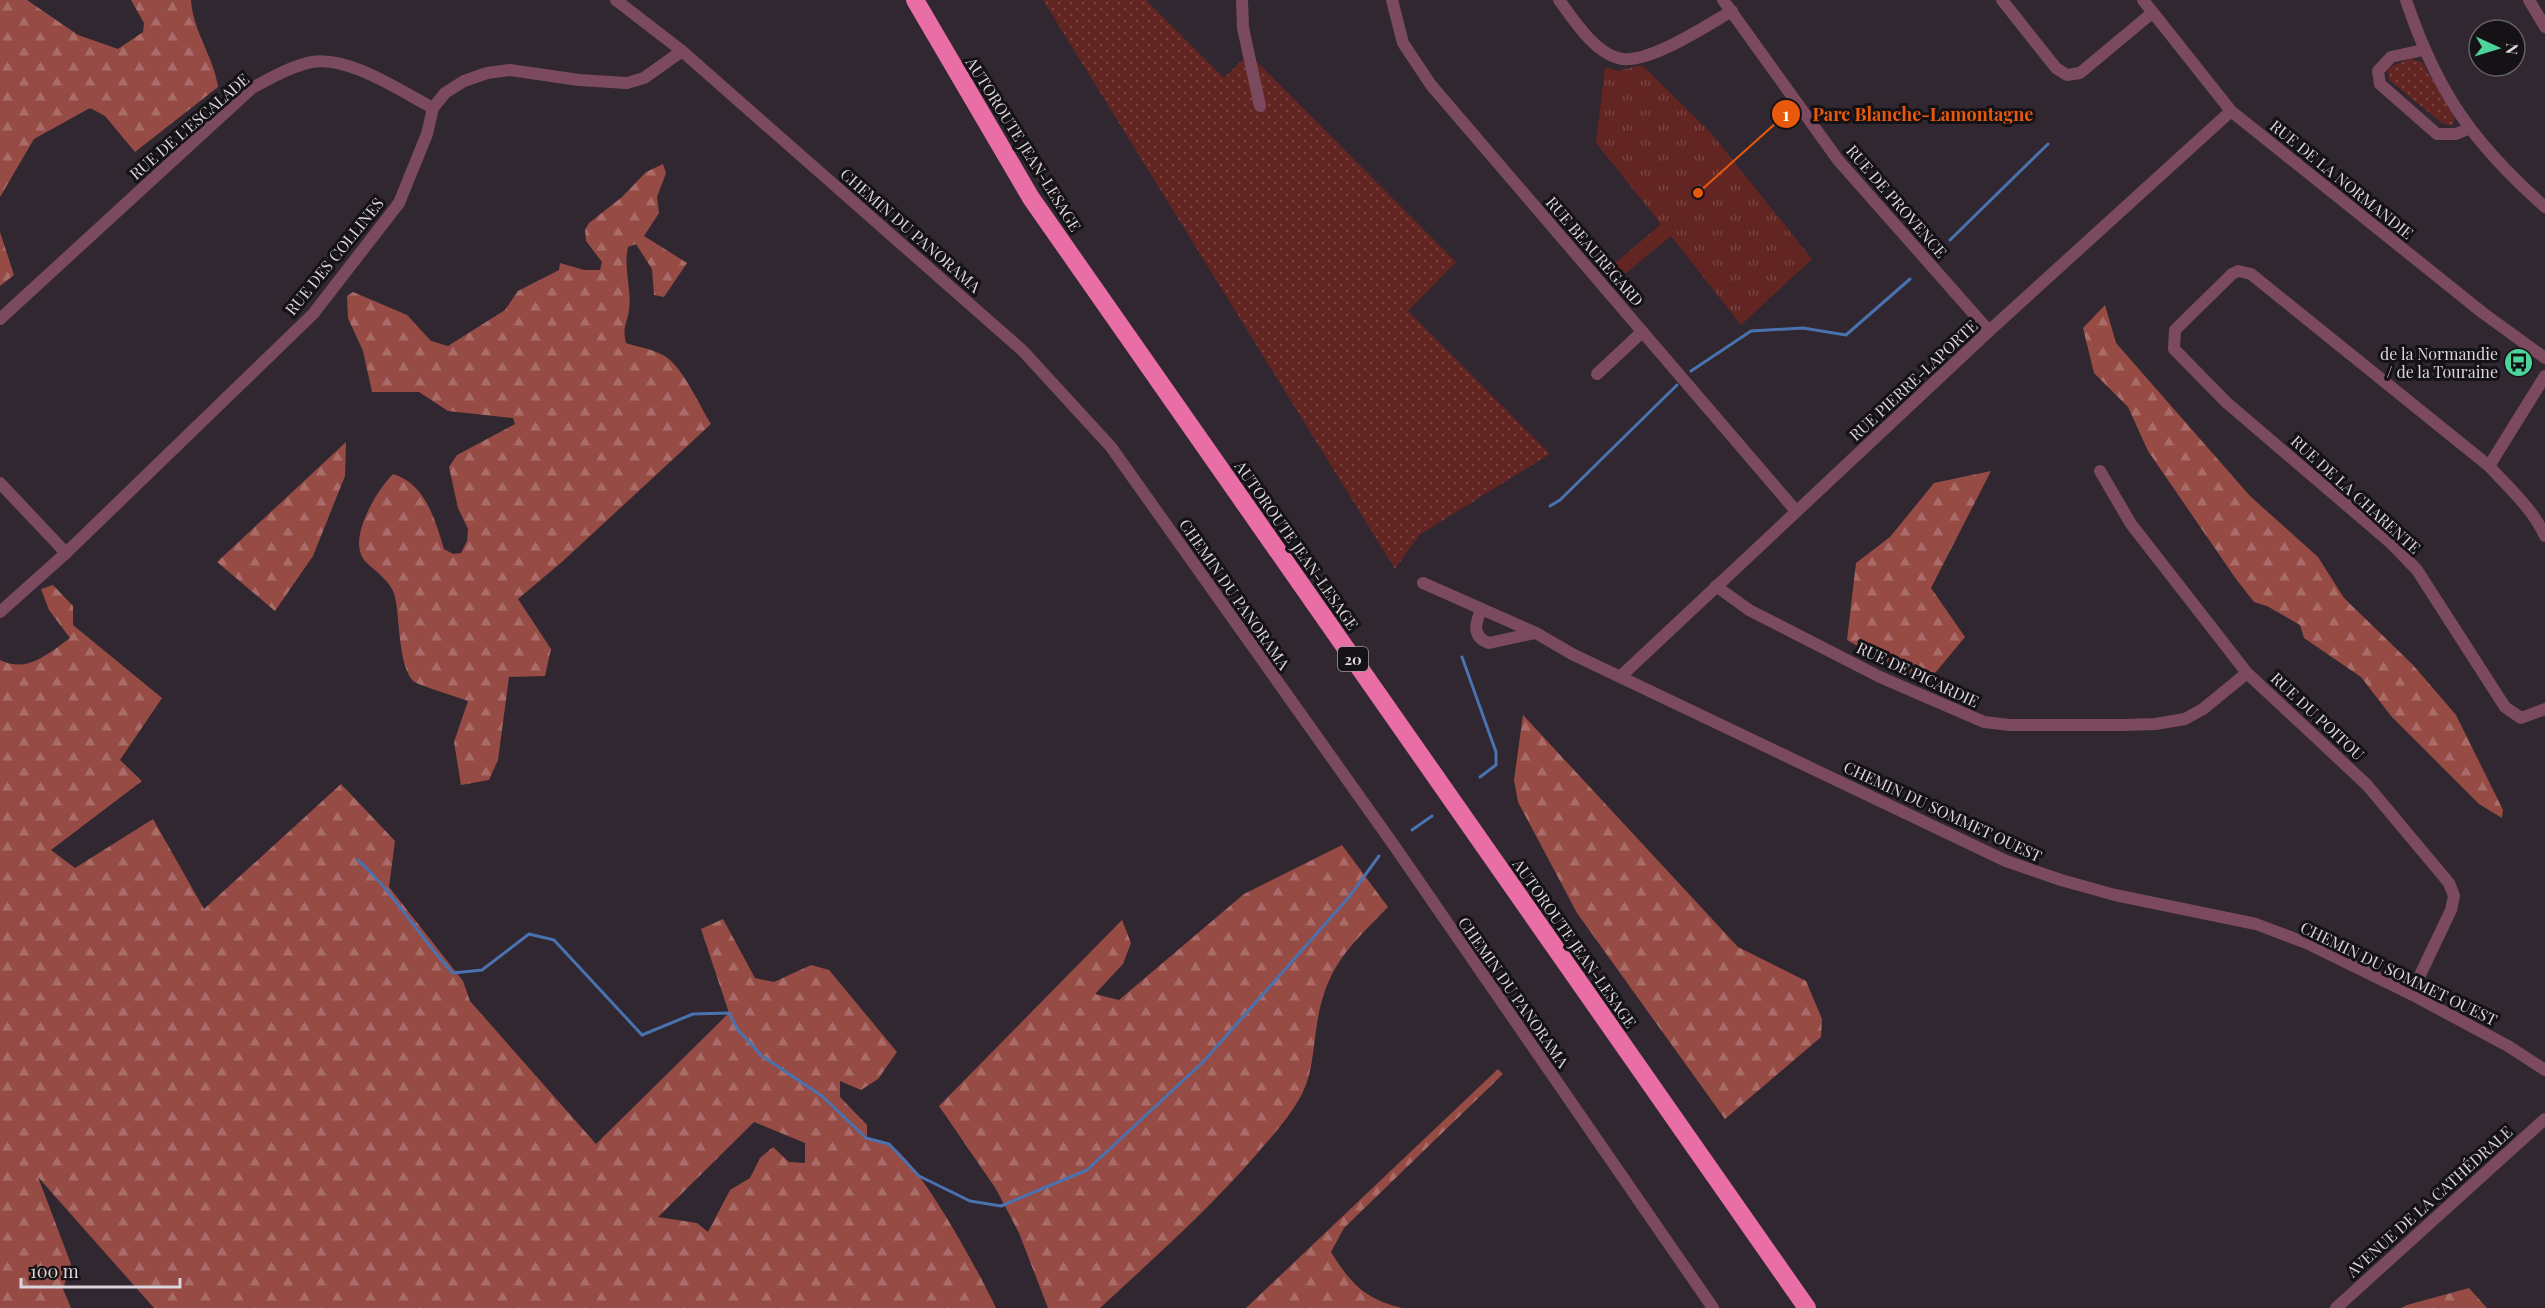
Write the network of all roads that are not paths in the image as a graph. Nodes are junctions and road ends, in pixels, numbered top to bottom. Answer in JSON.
{"nodes":[{"id":1,"x":616,"y":0,"type":"edge"},
{"id":2,"x":915,"y":0,"type":"edge"},
{"id":3,"x":1242,"y":0,"type":"edge"},
{"id":4,"x":1392,"y":0,"type":"edge"},
{"id":5,"x":1559,"y":0,"type":"edge"},
{"id":6,"x":1723,"y":0,"type":"edge"},
{"id":7,"x":2002,"y":0,"type":"edge"},
{"id":8,"x":2143,"y":0,"type":"edge"},
{"id":9,"x":2406,"y":0,"type":"edge"},
{"id":10,"x":2529,"y":0,"type":"edge"},
{"id":11,"x":1732,"y":11,"type":"junction"},
{"id":12,"x":2152,"y":13,"type":"junction"},
{"id":13,"x":2545,"y":27,"type":"edge"},
{"id":14,"x":2422,"y":50,"type":"junction"},
{"id":15,"x":682,"y":51,"type":"junction"},
{"id":16,"x":1260,"y":106,"type":"dead end"},
{"id":17,"x":434,"y":108,"type":"junction"},
{"id":18,"x":2231,"y":111,"type":"junction"},
{"id":19,"x":2468,"y":129,"type":"junction"},
{"id":20,"x":2545,"y":207,"type":"edge"},
{"id":21,"x":0,"y":320,"type":"edge"},
{"id":22,"x":1989,"y":331,"type":"junction"},
{"id":23,"x":1642,"y":332,"type":"junction"},
{"id":24,"x":2545,"y":358,"type":"edge"},
{"id":25,"x":1597,"y":374,"type":"dead end"},
{"id":26,"x":2545,"y":375,"type":"edge"},
{"id":27,"x":2489,"y":466,"type":"junction"},
{"id":28,"x":2100,"y":471,"type":"dead end"},
{"id":29,"x":0,"y":483,"type":"edge"},
{"id":30,"x":1797,"y":511,"type":"junction"},
{"id":31,"x":2545,"y":536,"type":"edge"},
{"id":32,"x":66,"y":553,"type":"junction"},
{"id":33,"x":1424,"y":583,"type":"dead end"},
{"id":34,"x":1716,"y":586,"type":"junction"},
{"id":35,"x":1481,"y":610,"type":"junction"},
{"id":36,"x":0,"y":612,"type":"edge"},
{"id":37,"x":1536,"y":633,"type":"junction"},
{"id":38,"x":2247,"y":673,"type":"junction"},
{"id":39,"x":1620,"y":676,"type":"junction"},
{"id":40,"x":2545,"y":709,"type":"edge"},
{"id":41,"x":2411,"y":994,"type":"junction"},
{"id":42,"x":2545,"y":1070,"type":"edge"},
{"id":43,"x":2545,"y":1119,"type":"edge"},
{"id":44,"x":1713,"y":1308,"type":"edge"},
{"id":45,"x":1807,"y":1308,"type":"edge"},
{"id":46,"x":2336,"y":1308,"type":"edge"}],
"edges":[{"from":1,"to":15,"type":"street","name":"CHEMIN DU PANORAMA"},
{"from":2,"to":45,"type":"highway","name":"AUTOROUTE JEAN-LESAGE","number":"20"},
{"from":3,"to":16,"type":"street"},
{"from":4,"to":23,"type":"street","name":"RUE BEAUREGARD"},
{"from":5,"to":11,"type":"street"},
{"from":6,"to":11,"type":"street","name":"RUE DE PROVENCE"},
{"from":7,"to":12,"type":"street"},
{"from":8,"to":12,"type":"street","name":"RUE DE LA NORMANDIE"},
{"from":9,"to":14,"type":"street"},
{"from":10,"to":13,"type":"street"},
{"from":11,"to":22,"type":"street","name":"RUE DE PROVENCE"},
{"from":12,"to":18,"type":"street","name":"RUE DE LA NORMANDIE"},
{"from":14,"to":19,"type":"street"},
{"from":14,"to":19,"type":"street"},
{"from":15,"to":17,"type":"street","name":"RUE DES COLLINES"},
{"from":15,"to":44,"type":"street","name":"CHEMIN DU PANORAMA"},
{"from":17,"to":21,"type":"street","name":"RUE DE L'ESCALADE"},
{"from":17,"to":32,"type":"street","name":"RUE DES COLLINES"},
{"from":18,"to":22,"type":"street","name":"RUE PIERRE-LAPORTE"},
{"from":18,"to":24,"type":"street","name":"RUE DE LA NORMANDIE"},
{"from":19,"to":20,"type":"street"},
{"from":22,"to":30,"type":"street","name":"RUE PIERRE-LAPORTE"},
{"from":23,"to":25,"type":"street"},
{"from":23,"to":30,"type":"street","name":"RUE BEAUREGARD"},
{"from":26,"to":27,"type":"street"},
{"from":27,"to":31,"type":"street"},
{"from":27,"to":40,"type":"street","name":"RUE DE LA CHARENTE"},
{"from":28,"to":38,"type":"street","name":"RUE DU POITOU"},
{"from":29,"to":32,"type":"street"},
{"from":30,"to":34,"type":"street","name":"RUE PIERRE-LAPORTE"},
{"from":32,"to":36,"type":"street","name":"RUE DES COLLINES"},
{"from":33,"to":35,"type":"street","name":"CHEMIN DU SOMMET OUEST"},
{"from":34,"to":38,"type":"street","name":"RUE DE PICARDIE"},
{"from":34,"to":39,"type":"street","name":"RUE PIERRE-LAPORTE"},
{"from":35,"to":37,"type":"street","name":"CHEMIN DU SOMMET OUEST"},
{"from":35,"to":37,"type":"street"},
{"from":37,"to":39,"type":"street","name":"CHEMIN DU SOMMET OUEST"},
{"from":38,"to":41,"type":"street","name":"RUE DU POITOU"},
{"from":39,"to":41,"type":"street","name":"CHEMIN DU SOMMET OUEST"},
{"from":41,"to":42,"type":"street","name":"CHEMIN DU SOMMET OUEST"},
{"from":43,"to":46,"type":"street","name":"AVENUE DE LA CATHÉDRALE"}]}
